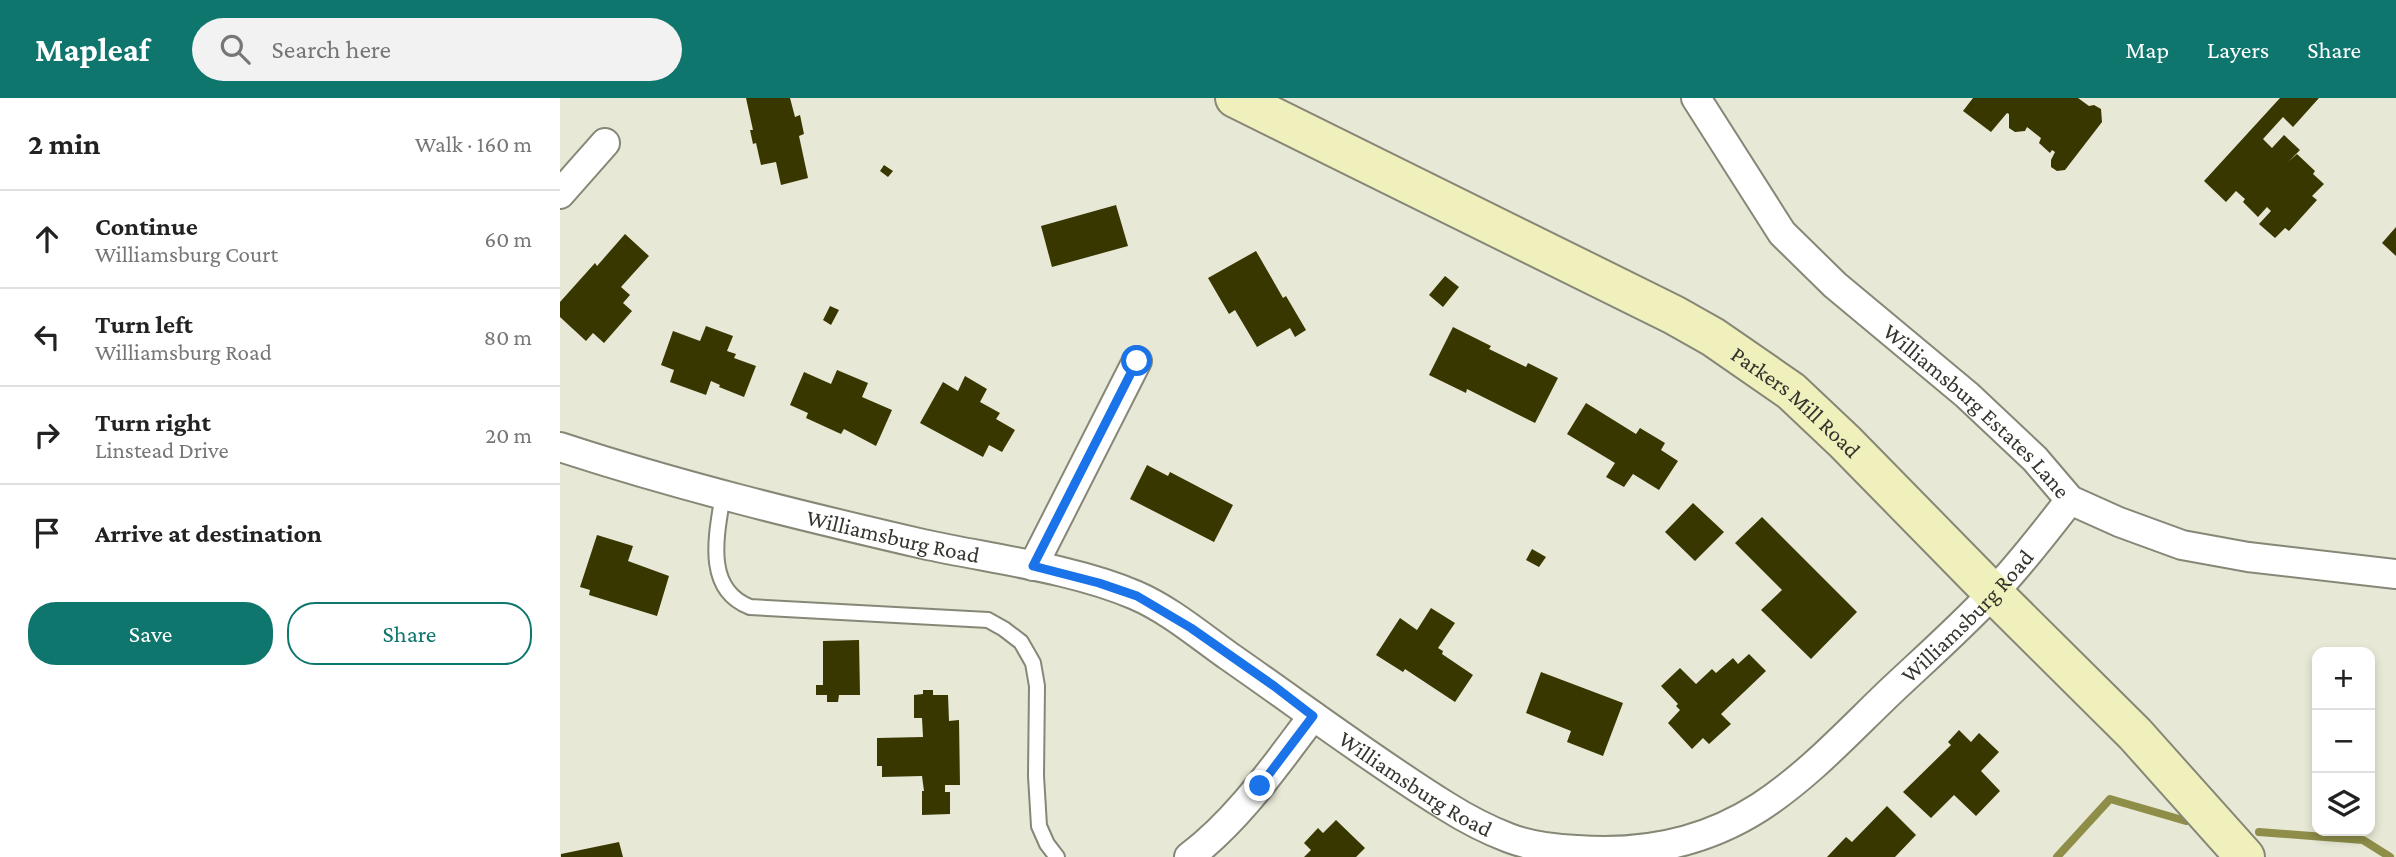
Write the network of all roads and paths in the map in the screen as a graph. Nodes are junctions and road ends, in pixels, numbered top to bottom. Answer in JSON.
{"nodes":[{"id":1,"x":1235,"y":98,"type":"edge"},
{"id":2,"x":1696,"y":98,"type":"edge"},
{"id":3,"x":605,"y":143,"type":"dead end"},
{"id":4,"x":560,"y":194,"type":"edge"},
{"id":5,"x":1137,"y":361,"type":"dead end"},
{"id":6,"x":560,"y":447,"type":"edge"},
{"id":7,"x":723,"y":494,"type":"junction"},
{"id":8,"x":2070,"y":500,"type":"junction"},
{"id":9,"x":1033,"y":566,"type":"junction"},
{"id":10,"x":2396,"y":574,"type":"edge"},
{"id":11,"x":1993,"y":593,"type":"junction"},
{"id":12,"x":1313,"y":716,"type":"junction"},
{"id":13,"x":1057,"y":857,"type":"edge"},
{"id":14,"x":1189,"y":857,"type":"edge"},
{"id":15,"x":2245,"y":857,"type":"edge"}],
"edges":[{"from":1,"to":11,"type":"main road","name":"Parkers Mill Road"},
{"from":2,"to":8,"type":"street","name":"Williamsburg Estates Lane"},
{"from":3,"to":4,"type":"street"},
{"from":5,"to":9,"type":"street"},
{"from":6,"to":7,"type":"street","name":"Williamsburg Road"},
{"from":7,"to":9,"type":"street","name":"Williamsburg Road"},
{"from":7,"to":13,"type":"lane"},
{"from":8,"to":10,"type":"street","name":"Williamsburg Estates Lane"},
{"from":8,"to":11,"type":"street","name":"Williamsburg Road"},
{"from":9,"to":12,"type":"street","name":"Williamsburg Road"},
{"from":11,"to":12,"type":"street","name":"Williamsburg Road"},
{"from":11,"to":15,"type":"main road","name":"Parkers Mill Road"},
{"from":12,"to":14,"type":"street"}]}
